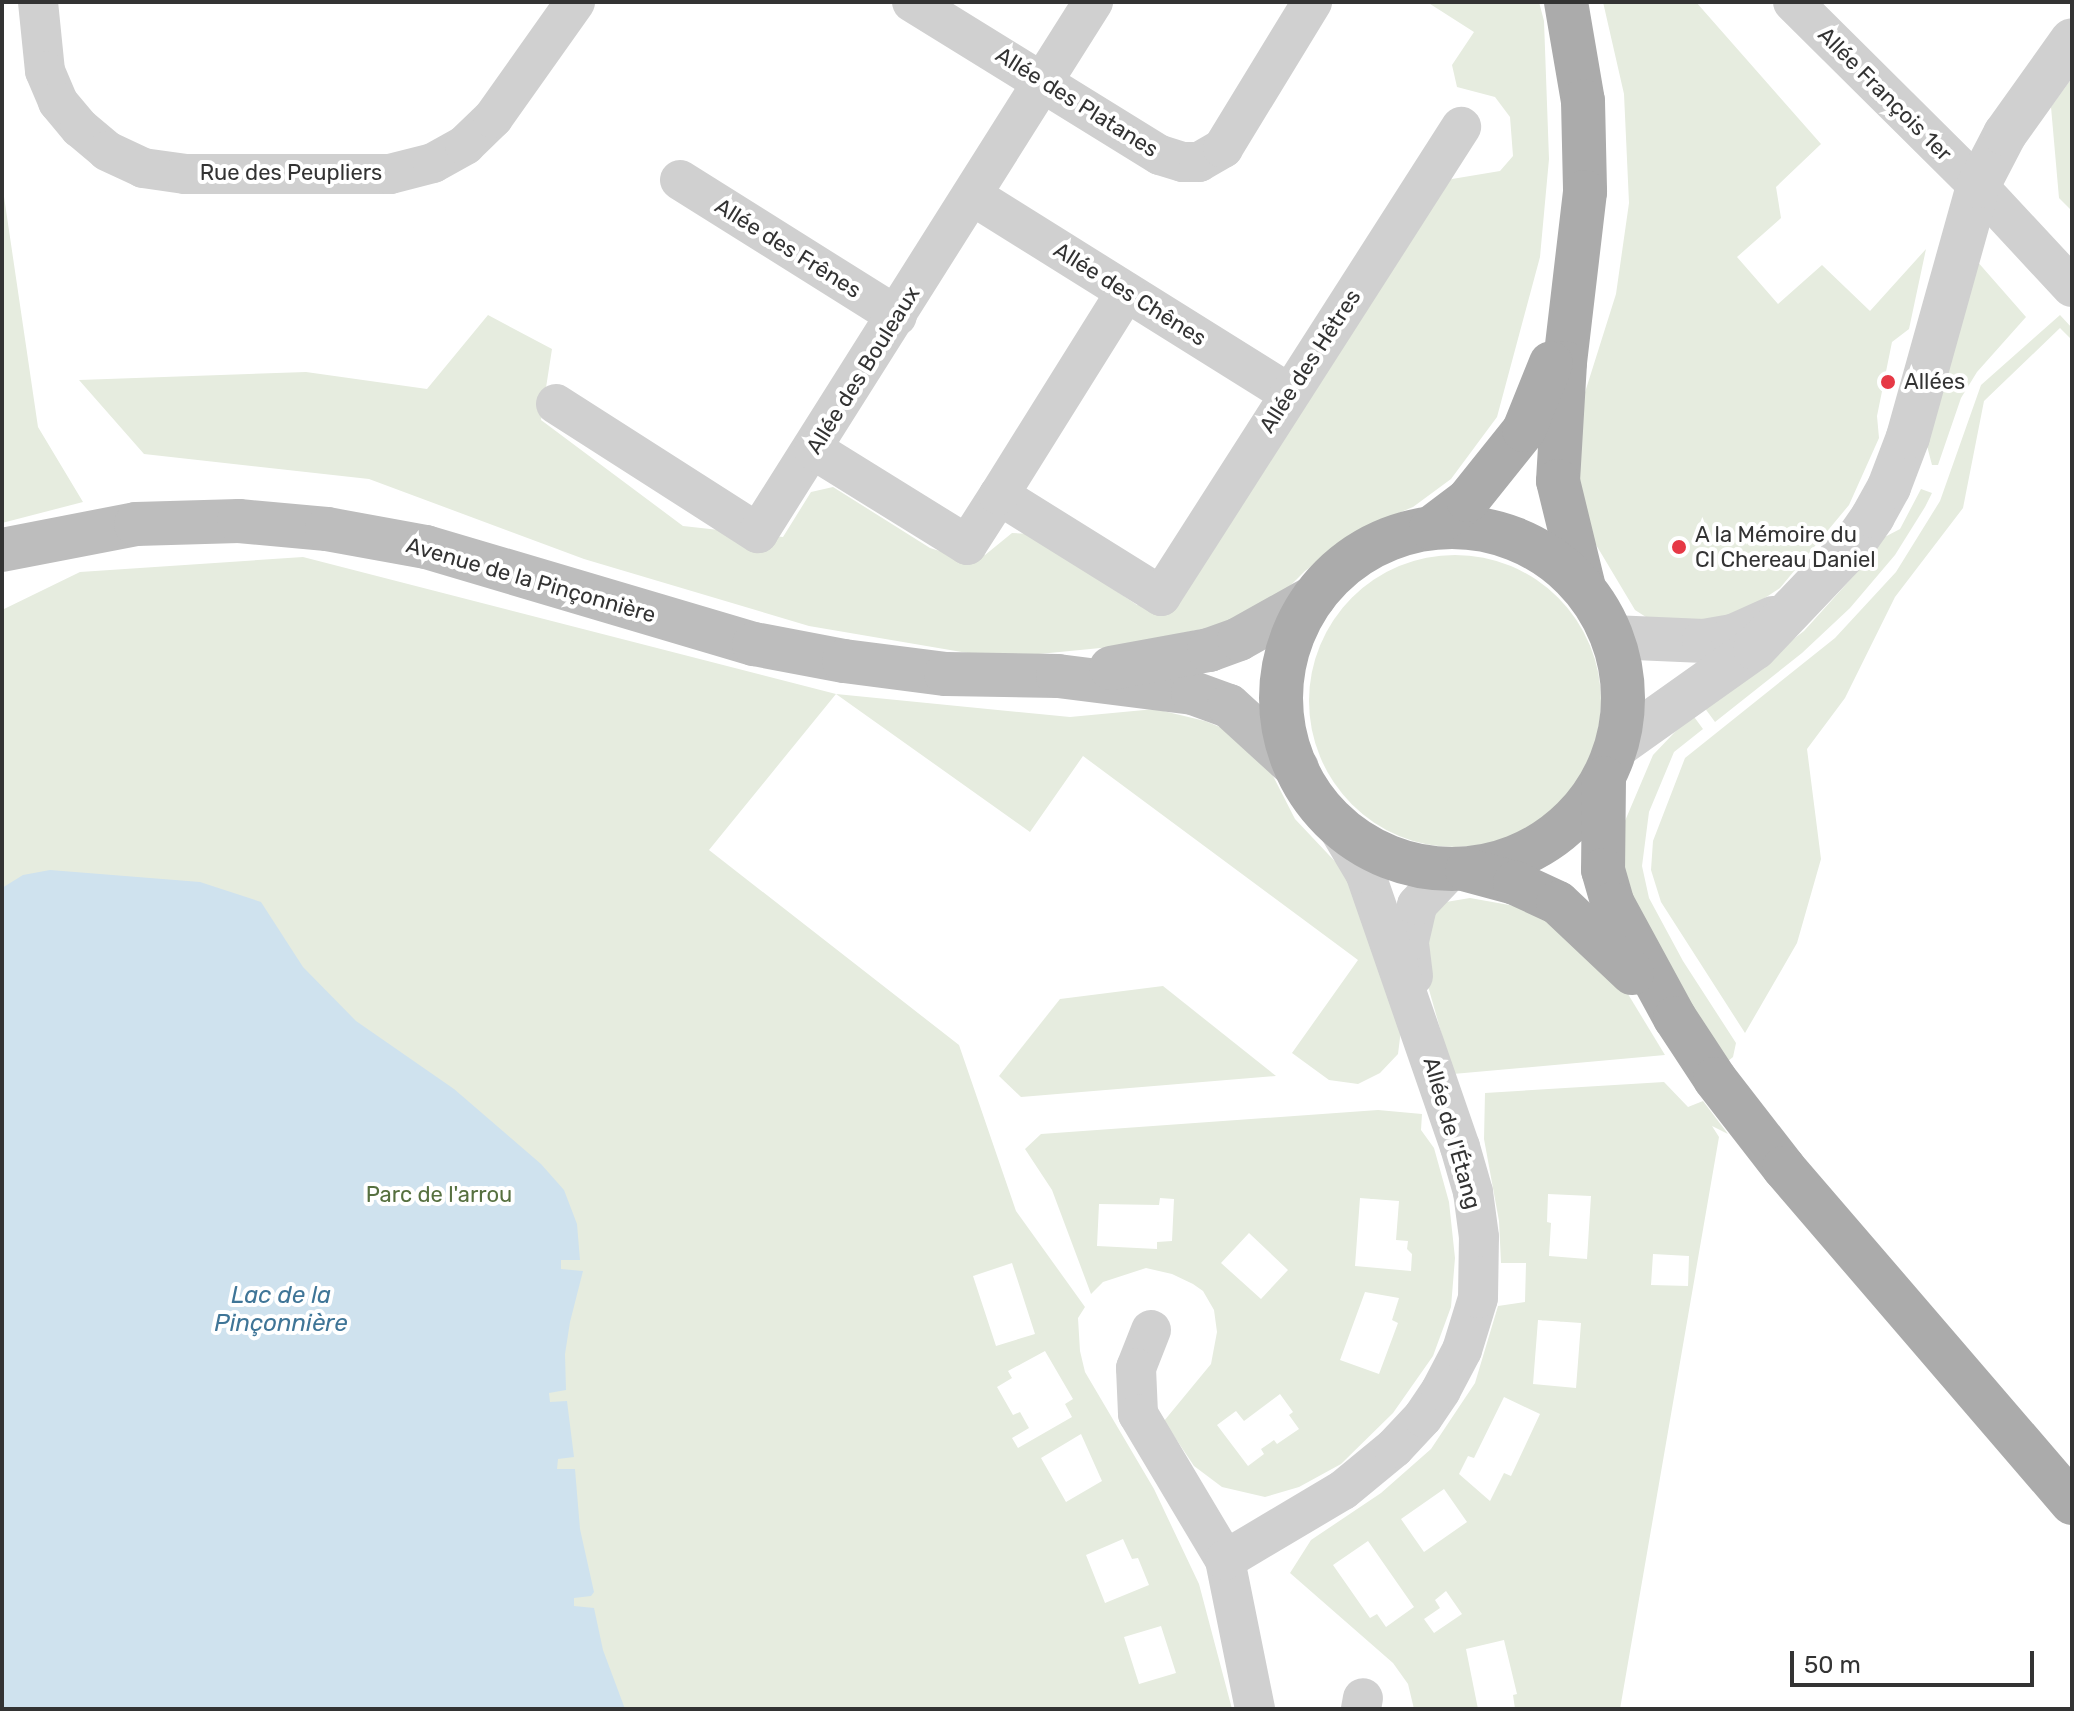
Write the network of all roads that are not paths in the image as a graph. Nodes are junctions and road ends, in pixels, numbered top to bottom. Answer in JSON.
{"nodes":[{"id":1,"x":38,"y":2,"type":"edge"},
{"id":2,"x":575,"y":2,"type":"edge"},
{"id":3,"x":912,"y":2,"type":"edge"},
{"id":4,"x":1093,"y":2,"type":"edge"},
{"id":5,"x":1312,"y":2,"type":"edge"},
{"id":6,"x":1566,"y":2,"type":"edge"},
{"id":7,"x":1793,"y":2,"type":"edge"},
{"id":8,"x":2072,"y":40,"type":"edge"},
{"id":9,"x":1044,"y":81,"type":"junction"},
{"id":10,"x":1461,"y":127,"type":"dead end"},
{"id":11,"x":680,"y":180,"type":"dead end"},
{"id":12,"x":1978,"y":186,"type":"junction"},
{"id":13,"x":973,"y":196,"type":"junction"},
{"id":14,"x":2072,"y":287,"type":"edge"},
{"id":15,"x":1126,"y":292,"type":"junction"},
{"id":16,"x":1572,"y":296,"type":"junction"},
{"id":17,"x":897,"y":316,"type":"junction"},
{"id":18,"x":1288,"y":393,"type":"junction"},
{"id":19,"x":556,"y":404,"type":"dead end"},
{"id":20,"x":814,"y":450,"type":"junction"},
{"id":21,"x":999,"y":495,"type":"junction"},
{"id":22,"x":1431,"y":528,"type":"junction"},
{"id":23,"x":2,"y":550,"type":"edge"},
{"id":24,"x":1584,"y":588,"type":"junction"},
{"id":25,"x":1808,"y":595,"type":"junction"},
{"id":26,"x":1314,"y":597,"type":"junction"},
{"id":27,"x":1612,"y":637,"type":"junction"},
{"id":28,"x":1058,"y":676,"type":"junction"},
{"id":29,"x":1610,"y":762,"type":"junction"},
{"id":30,"x":1297,"y":768,"type":"junction"},
{"id":31,"x":1334,"y":821,"type":"junction"},
{"id":32,"x":1456,"y":869,"type":"junction"},
{"id":33,"x":1675,"y":1018,"type":"junction"},
{"id":34,"x":1419,"y":1023,"type":"junction"},
{"id":35,"x":1151,"y":1330,"type":"dead end"},
{"id":36,"x":2072,"y":1503,"type":"edge"},
{"id":37,"x":1225,"y":1560,"type":"junction"},
{"id":38,"x":1255,"y":1709,"type":"edge"}],
"edges":[{"from":1,"to":2,"type":"street","name":"Rue des Peupliers"},
{"from":3,"to":9,"type":"street","name":"Allée des Platanes"},
{"from":4,"to":9,"type":"street","name":"Allée des Bouleaux"},
{"from":5,"to":9,"type":"street","name":"Allée des Platanes"},
{"from":6,"to":16,"type":"main road"},
{"from":7,"to":12,"type":"street","name":"Allée François 1er"},
{"from":8,"to":12,"type":"street"},
{"from":9,"to":13,"type":"street","name":"Allée des Bouleaux"},
{"from":10,"to":18,"type":"street","name":"Allée des Hêtres"},
{"from":11,"to":17,"type":"street","name":"Allée des Frênes"},
{"from":12,"to":14,"type":"street","name":"Allée François 1er"},
{"from":12,"to":25,"type":"street"},
{"from":13,"to":15,"type":"street","name":"Allée des Chênes"},
{"from":13,"to":17,"type":"street","name":"Allée des Bouleaux"},
{"from":15,"to":18,"type":"street","name":"Allée des Chênes"},
{"from":15,"to":21,"type":"street"},
{"from":16,"to":22,"type":"main road"},
{"from":16,"to":24,"type":"main road"},
{"from":17,"to":20,"type":"street","name":"Allée des Bouleaux"},
{"from":18,"to":21,"type":"street","name":"Allée des Hêtres"},
{"from":19,"to":20,"type":"street","name":"Allée des Bouleaux"},
{"from":20,"to":21,"type":"street"},
{"from":22,"to":24,"type":"main road"},
{"from":22,"to":26,"type":"main road"},
{"from":23,"to":28,"type":"main road","name":"Avenue de la Pinçonnière"},
{"from":24,"to":27,"type":"main road"},
{"from":25,"to":27,"type":"street"},
{"from":25,"to":29,"type":"street"},
{"from":26,"to":28,"type":"main road","name":"Avenue de la Pinçonnière"},
{"from":26,"to":30,"type":"main road"},
{"from":27,"to":29,"type":"main road"},
{"from":28,"to":30,"type":"main road","name":"Avenue de la Pinçonnière"},
{"from":29,"to":32,"type":"main road"},
{"from":29,"to":33,"type":"main road"},
{"from":30,"to":31,"type":"main road"},
{"from":31,"to":32,"type":"main road"},
{"from":31,"to":34,"type":"street","name":"Allée de l'Étang"},
{"from":32,"to":33,"type":"main road"},
{"from":32,"to":34,"type":"street","name":"Allée de l'Étang"},
{"from":33,"to":36,"type":"main road"},
{"from":34,"to":37,"type":"street","name":"Allée de l'Étang"},
{"from":35,"to":37,"type":"street"},
{"from":37,"to":38,"type":"street"}]}
